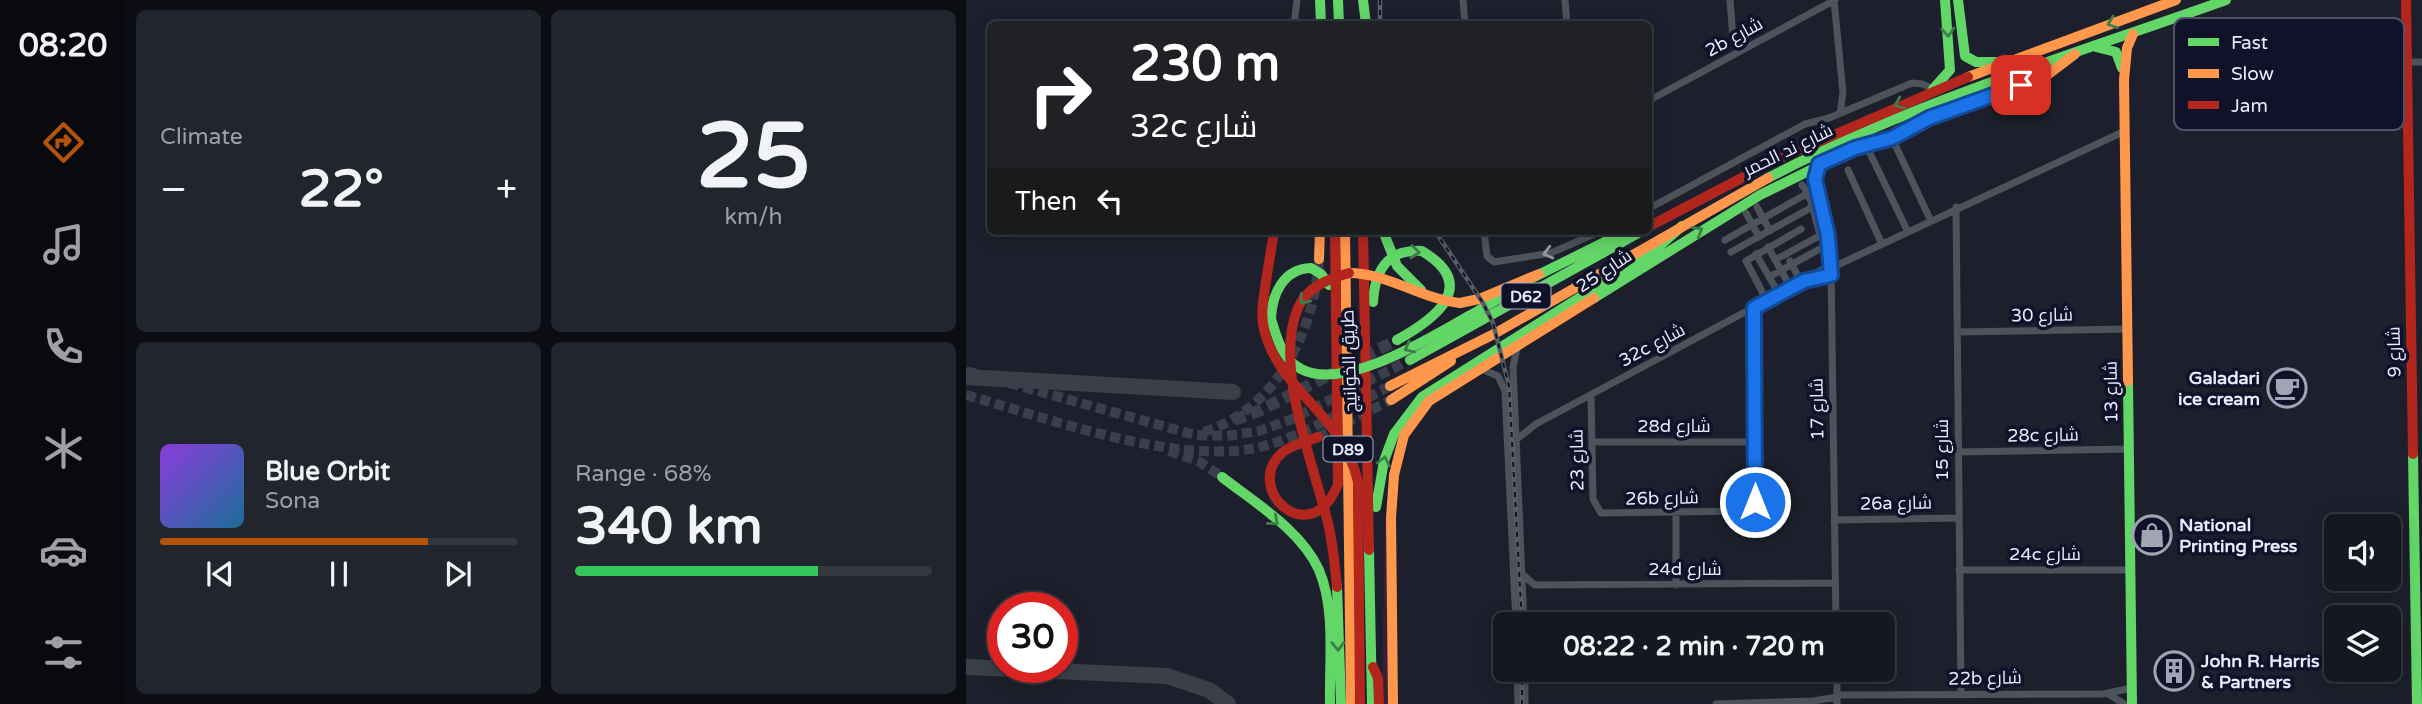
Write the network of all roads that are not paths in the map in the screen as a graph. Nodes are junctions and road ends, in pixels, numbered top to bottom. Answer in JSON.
{"nodes":[{"id":1,"x":1295,"y":0,"type":"edge"},
{"id":2,"x":1320,"y":0,"type":"edge"},
{"id":3,"x":1338,"y":0,"type":"edge"},
{"id":4,"x":1361,"y":0,"type":"edge"},
{"id":5,"x":1462,"y":0,"type":"edge"},
{"id":6,"x":1565,"y":0,"type":"edge"},
{"id":7,"x":1730,"y":0,"type":"edge"},
{"id":8,"x":1835,"y":0,"type":"edge"},
{"id":9,"x":1945,"y":0,"type":"edge"},
{"id":10,"x":1958,"y":0,"type":"edge"},
{"id":11,"x":2176,"y":0,"type":"edge"},
{"id":12,"x":2226,"y":0,"type":"edge"},
{"id":13,"x":2406,"y":0,"type":"edge"},
{"id":14,"x":2177,"y":18,"type":"edge"},
{"id":15,"x":2174,"y":19,"type":"edge"},
{"id":16,"x":1292,"y":21,"type":"edge"},
{"id":17,"x":1320,"y":21,"type":"edge"},
{"id":18,"x":1339,"y":21,"type":"edge"},
{"id":19,"x":1359,"y":21,"type":"edge"},
{"id":20,"x":1365,"y":21,"type":"edge"},
{"id":21,"x":1465,"y":21,"type":"edge"},
{"id":22,"x":1567,"y":21,"type":"edge"},
{"id":23,"x":2133,"y":34,"type":"junction"},
{"id":24,"x":2096,"y":47,"type":"junction"},
{"id":25,"x":1739,"y":52,"type":"junction"},
{"id":26,"x":2076,"y":54,"type":"junction"},
{"id":27,"x":2007,"y":62,"type":"junction"},
{"id":28,"x":2407,"y":62,"type":"junction"},
{"id":29,"x":2422,"y":62,"type":"edge"},
{"id":30,"x":2124,"y":80,"type":"junction"},
{"id":31,"x":1933,"y":89,"type":"junction"},
{"id":32,"x":1843,"y":93,"type":"junction"},
{"id":33,"x":1652,"y":99,"type":"edge"},
{"id":34,"x":1855,"y":106,"type":"junction"},
{"id":35,"x":1840,"y":113,"type":"junction"},
{"id":36,"x":2124,"y":131,"type":"junction"},
{"id":37,"x":1892,"y":138,"type":"junction"},
{"id":38,"x":1867,"y":145,"type":"junction"},
{"id":39,"x":1819,"y":164,"type":"junction"},
{"id":40,"x":1848,"y":170,"type":"dead end"},
{"id":41,"x":1799,"y":180,"type":"junction"},
{"id":42,"x":1808,"y":193,"type":"junction"},
{"id":43,"x":1818,"y":193,"type":"junction"},
{"id":44,"x":1784,"y":206,"type":"junction"},
{"id":45,"x":1814,"y":206,"type":"junction"},
{"id":46,"x":1652,"y":207,"type":"edge"},
{"id":47,"x":1757,"y":207,"type":"dead end"},
{"id":48,"x":1956,"y":207,"type":"junction"},
{"id":49,"x":1676,"y":212,"type":"junction"},
{"id":50,"x":1746,"y":213,"type":"dead end"},
{"id":51,"x":1763,"y":218,"type":"junction"},
{"id":52,"x":1930,"y":219,"type":"junction"},
{"id":53,"x":1789,"y":220,"type":"junction"},
{"id":54,"x":1652,"y":221,"type":"edge"},
{"id":55,"x":1752,"y":225,"type":"junction"},
{"id":56,"x":1652,"y":226,"type":"edge"},
{"id":57,"x":1682,"y":226,"type":"junction"},
{"id":58,"x":1907,"y":230,"type":"junction"},
{"id":59,"x":1767,"y":232,"type":"junction"},
{"id":60,"x":1273,"y":235,"type":"edge"},
{"id":61,"x":1320,"y":235,"type":"edge"},
{"id":62,"x":1335,"y":235,"type":"edge"},
{"id":63,"x":1345,"y":235,"type":"edge"},
{"id":64,"x":1363,"y":235,"type":"edge"},
{"id":65,"x":1385,"y":235,"type":"edge"},
{"id":66,"x":1484,"y":235,"type":"edge"},
{"id":67,"x":1584,"y":235,"type":"edge"},
{"id":68,"x":1619,"y":235,"type":"edge"},
{"id":69,"x":1635,"y":235,"type":"edge"},
{"id":70,"x":1821,"y":235,"type":"junction"},
{"id":71,"x":1725,"y":240,"type":"dead end"},
{"id":72,"x":1782,"y":240,"type":"junction"},
{"id":73,"x":1881,"y":242,"type":"junction"},
{"id":74,"x":1769,"y":247,"type":"junction"},
{"id":75,"x":1731,"y":252,"type":"dead end"},
{"id":76,"x":1788,"y":253,"type":"junction"},
{"id":77,"x":1756,"y":254,"type":"junction"},
{"id":78,"x":1319,"y":259,"type":"tunnel mouth"},
{"id":79,"x":1775,"y":260,"type":"junction"},
{"id":80,"x":1830,"y":260,"type":"junction"},
{"id":81,"x":1792,"y":265,"type":"junction"},
{"id":82,"x":1781,"y":271,"type":"junction"},
{"id":83,"x":1539,"y":274,"type":"junction"},
{"id":84,"x":1769,"y":277,"type":"junction"},
{"id":85,"x":1803,"y":282,"type":"junction"},
{"id":86,"x":1791,"y":288,"type":"junction"},
{"id":87,"x":1779,"y":294,"type":"junction"},
{"id":88,"x":1432,"y":298,"type":"junction"},
{"id":89,"x":1767,"y":301,"type":"junction"},
{"id":90,"x":1754,"y":308,"type":"junction"},
{"id":91,"x":1337,"y":323,"type":"junction"},
{"id":92,"x":2128,"y":329,"type":"junction"},
{"id":93,"x":1957,"y":332,"type":"junction"},
{"id":94,"x":1366,"y":340,"type":"junction"},
{"id":95,"x":1397,"y":340,"type":"tunnel mouth"},
{"id":96,"x":1479,"y":341,"type":"junction"},
{"id":97,"x":1517,"y":348,"type":"junction"},
{"id":98,"x":1409,"y":360,"type":"tunnel mouth"},
{"id":99,"x":1481,"y":369,"type":"junction"},
{"id":100,"x":1514,"y":377,"type":"junction"},
{"id":101,"x":1502,"y":381,"type":"junction"},
{"id":102,"x":1390,"y":386,"type":"tunnel mouth"},
{"id":103,"x":1591,"y":395,"type":"junction"},
{"id":104,"x":1391,"y":400,"type":"tunnel mouth"},
{"id":105,"x":1516,"y":422,"type":"junction"},
{"id":106,"x":1536,"y":424,"type":"junction"},
{"id":107,"x":1318,"y":437,"type":"tunnel mouth"},
{"id":108,"x":1517,"y":439,"type":"junction"},
{"id":109,"x":1593,"y":442,"type":"junction"},
{"id":110,"x":1755,"y":442,"type":"junction"},
{"id":111,"x":2129,"y":449,"type":"junction"},
{"id":112,"x":1958,"y":452,"type":"junction"},
{"id":113,"x":1222,"y":477,"type":"tunnel mouth"},
{"id":114,"x":1676,"y":514,"type":"junction"},
{"id":115,"x":1609,"y":515,"type":"joint"},
{"id":116,"x":1958,"y":518,"type":"junction"},
{"id":117,"x":1835,"y":520,"type":"junction"},
{"id":118,"x":2418,"y":527,"type":"edge"},
{"id":119,"x":1370,"y":528,"type":"junction"},
{"id":120,"x":1959,"y":570,"type":"junction"},
{"id":121,"x":2130,"y":570,"type":"junction"},
{"id":122,"x":1523,"y":575,"type":"junction"},
{"id":123,"x":1836,"y":583,"type":"junction"},
{"id":124,"x":1676,"y":585,"type":"junction"},
{"id":125,"x":1535,"y":586,"type":"junction"},
{"id":126,"x":1523,"y":595,"type":"junction"},
{"id":127,"x":1516,"y":612,"type":"edge"},
{"id":128,"x":1524,"y":612,"type":"edge"},
{"id":129,"x":1836,"y":612,"type":"edge"},
{"id":130,"x":1372,"y":665,"type":"junction"},
{"id":131,"x":2419,"y":671,"type":"edge"},
{"id":132,"x":1517,"y":682,"type":"edge"},
{"id":133,"x":1525,"y":682,"type":"edge"},
{"id":134,"x":1961,"y":693,"type":"junction"},
{"id":135,"x":2107,"y":694,"type":"junction"},
{"id":136,"x":2132,"y":696,"type":"edge"},
{"id":137,"x":1837,"y":699,"type":"edge"},
{"id":138,"x":1330,"y":704,"type":"edge"},
{"id":139,"x":1341,"y":704,"type":"edge"},
{"id":140,"x":1351,"y":704,"type":"edge"},
{"id":141,"x":1360,"y":704,"type":"edge"},
{"id":142,"x":1372,"y":704,"type":"edge"},
{"id":143,"x":1379,"y":704,"type":"edge"},
{"id":144,"x":1393,"y":704,"type":"edge"},
{"id":145,"x":1518,"y":704,"type":"edge"},
{"id":146,"x":1525,"y":704,"type":"edge"},
{"id":147,"x":1716,"y":704,"type":"edge"},
{"id":148,"x":2124,"y":704,"type":"edge"},
{"id":149,"x":2417,"y":704,"type":"edge"}],
"edges":[{"from":1,"to":16,"type":"street"},
{"from":2,"to":17,"type":"main road"},
{"from":3,"to":18,"type":"main road"},
{"from":4,"to":19,"type":"main road"},
{"from":4,"to":20,"type":"main road"},
{"from":5,"to":21,"type":"street"},
{"from":6,"to":22,"type":"street"},
{"from":7,"to":25,"type":"street"},
{"from":8,"to":25,"type":"street","name":"2b شارع"},
{"from":8,"to":32,"type":"street"},
{"from":9,"to":31,"type":"main road","one_way":true},
{"from":10,"to":27,"type":"main road"},
{"from":11,"to":27,"type":"main road","name":"شارع ند الحمر","one_way":true},
{"from":12,"to":14,"type":"main road","name":"شارع ند الحمر","number":"D62"},
{"from":13,"to":28,"type":"main road","name":"شارع 9"},
{"from":15,"to":23,"type":"main road","name":"شارع ند الحمر","number":"D62"},
{"from":23,"to":24,"type":"main road","name":"شارع ند الحمر","number":"D62"},
{"from":23,"to":30,"type":"main road","name":"شارع 13"},
{"from":24,"to":26,"type":"main road","name":"شارع ند الحمر","number":"D62"},
{"from":24,"to":30,"type":"main road","name":"شارع 13"},
{"from":25,"to":33,"type":"street","name":"2b شارع"},
{"from":26,"to":37,"type":"main road","name":"شارع 25"},
{"from":26,"to":57,"type":"main road","name":"شارع ند الحمر","number":"D62"},
{"from":27,"to":31,"type":"main road","name":"شارع ند الحمر"},
{"from":28,"to":29,"type":"street"},
{"from":28,"to":118,"type":"main road","name":"شارع 9"},
{"from":30,"to":36,"type":"main road","name":"شارع 13"},
{"from":31,"to":34,"type":"street"},
{"from":31,"to":49,"type":"main road","name":"شارع ند الحمر","one_way":true},
{"from":32,"to":34,"type":"street"},
{"from":32,"to":35,"type":"street"},
{"from":34,"to":35,"type":"street"},
{"from":35,"to":46,"type":"street"},
{"from":36,"to":48,"type":"street","name":"32c شارع"},
{"from":36,"to":92,"type":"main road","name":"شارع 13"},
{"from":37,"to":38,"type":"main road","name":"شارع 25"},
{"from":37,"to":52,"type":"street"},
{"from":38,"to":39,"type":"main road","name":"شارع 25"},
{"from":38,"to":58,"type":"street"},
{"from":39,"to":41,"type":"main road","name":"شارع 25"},
{"from":39,"to":43,"type":"street","name":"شارع 17"},
{"from":40,"to":73,"type":"street"},
{"from":41,"to":42,"type":"street"},
{"from":41,"to":43,"type":"street"},
{"from":97,"to":41,"type":"main road","name":"شارع 25","one_way":true},
{"from":42,"to":44,"type":"street"},
{"from":42,"to":45,"type":"street"},
{"from":43,"to":80,"type":"street","name":"شارع 17"},
{"from":44,"to":51,"type":"street"},
{"from":44,"to":53,"type":"street"},
{"from":45,"to":53,"type":"street"},
{"from":45,"to":70,"type":"street"},
{"from":47,"to":51,"type":"street"},
{"from":48,"to":52,"type":"street","name":"32c شارع"},
{"from":48,"to":93,"type":"street","name":"شارع 15"},
{"from":49,"to":54,"type":"main road"},
{"from":49,"to":56,"type":"main road","name":"شارع ند الحمر"},
{"from":50,"to":55,"type":"street"},
{"from":51,"to":55,"type":"street"},
{"from":51,"to":59,"type":"street"},
{"from":52,"to":58,"type":"street","name":"32c شارع"},
{"from":53,"to":59,"type":"street"},
{"from":53,"to":72,"type":"street"},
{"from":55,"to":59,"type":"street"},
{"from":55,"to":71,"type":"street"},
{"from":57,"to":96,"type":"main road","name":"شارع ند الحمر","number":"D62"},
{"from":119,"to":57,"type":"main road","one_way":true},
{"from":58,"to":73,"type":"street","name":"32c شارع"},
{"from":59,"to":72,"type":"street"},
{"from":59,"to":74,"type":"street"},
{"from":59,"to":75,"type":"street"},
{"from":60,"to":141,"type":"main road","bridge":true},
{"from":61,"to":78,"type":"main road"},
{"from":62,"to":91,"type":"main road"},
{"from":63,"to":140,"type":"main road","name":"طريق الخوانيج","number":"D89"},
{"from":64,"to":94,"type":"main road","name":"طريق الخوانيج","number":"D89"},
{"from":65,"to":88,"type":"main road","bridge":true},
{"from":67,"to":66,"type":"street","one_way":true},
{"from":68,"to":83,"type":"main road"},
{"from":69,"to":98,"type":"main road","number":"D62"},
{"from":70,"to":76,"type":"street"},
{"from":70,"to":80,"type":"street"},
{"from":72,"to":74,"type":"street"},
{"from":72,"to":76,"type":"street"},
{"from":73,"to":80,"type":"street","name":"32c شارع"},
{"from":74,"to":77,"type":"street"},
{"from":74,"to":79,"type":"street"},
{"from":76,"to":79,"type":"street"},
{"from":76,"to":81,"type":"street"},
{"from":77,"to":84,"type":"street"},
{"from":77,"to":89,"type":"street"},
{"from":79,"to":82,"type":"street"},
{"from":80,"to":81,"type":"street"},
{"from":80,"to":85,"type":"street","name":"32c شارع"},
{"from":80,"to":117,"type":"street","name":"شارع 17"},
{"from":81,"to":82,"type":"street"},
{"from":81,"to":85,"type":"street"},
{"from":82,"to":84,"type":"street"},
{"from":82,"to":86,"type":"street"},
{"from":83,"to":88,"type":"main road","bridge":true},
{"from":83,"to":91,"type":"main road","one_way":true,"bridge":true},
{"from":84,"to":87,"type":"street"},
{"from":85,"to":86,"type":"street","name":"32c شارع"},
{"from":86,"to":87,"type":"street","name":"32c شارع"},
{"from":87,"to":89,"type":"street","name":"32c شارع"},
{"from":88,"to":139,"type":"main road","one_way":true,"bridge":true},
{"from":89,"to":90,"type":"street","name":"32c شارع"},
{"from":90,"to":103,"type":"street","name":"32c شارع"},
{"from":90,"to":110,"type":"street"},
{"from":91,"to":107,"type":"main road"},
{"from":92,"to":93,"type":"street","name":"شارع 30"},
{"from":92,"to":111,"type":"main road","name":"شارع 13"},
{"from":93,"to":112,"type":"street","name":"شارع 15"},
{"from":94,"to":95,"type":"main road","one_way":true},
{"from":94,"to":119,"type":"main road","name":"طريق الخوانيج","number":"D89"},
{"from":96,"to":102,"type":"main road","name":"شارع ند الحمر","number":"D62"},
{"from":96,"to":104,"type":"main road"},
{"from":97,"to":99,"type":"main road","name":"شارع 25"},
{"from":97,"to":100,"type":"street"},
{"from":99,"to":101,"type":"street"},
{"from":99,"to":144,"type":"main road","name":"شارع 25"},
{"from":100,"to":101,"type":"street"},
{"from":100,"to":105,"type":"street"},
{"from":101,"to":127,"type":"street"},
{"from":103,"to":106,"type":"street","name":"32c شارع"},
{"from":103,"to":109,"type":"street","name":"شارع 23"},
{"from":105,"to":106,"type":"street"},
{"from":105,"to":108,"type":"street"},
{"from":106,"to":108,"type":"street","name":"32c شارع"},
{"from":108,"to":122,"type":"street"},
{"from":109,"to":110,"type":"street","name":"28d شارع"},
{"from":109,"to":115,"type":"street","name":"شارع 23"},
{"from":110,"to":114,"type":"street","name":"26b شارع"},
{"from":111,"to":112,"type":"street","name":"28c شارع"},
{"from":111,"to":121,"type":"main road","name":"شارع 13"},
{"from":112,"to":116,"type":"street","name":"شارع 15"},
{"from":113,"to":138,"type":"main road","one_way":true},
{"from":114,"to":115,"type":"street","name":"26b شارع"},
{"from":114,"to":124,"type":"street"},
{"from":116,"to":117,"type":"street","name":"26a شارع"},
{"from":116,"to":120,"type":"street","name":"شارع 15"},
{"from":117,"to":123,"type":"street","name":"شارع 17"},
{"from":118,"to":131,"type":"main road","name":"شارع 9"},
{"from":119,"to":130,"type":"main road","name":"طريق الخوانيج","number":"D89"},
{"from":120,"to":121,"type":"street","name":"24c شارع"},
{"from":120,"to":134,"type":"street","name":"شارع 15"},
{"from":121,"to":136,"type":"main road","name":"شارع 13"},
{"from":122,"to":125,"type":"street"},
{"from":122,"to":126,"type":"street"},
{"from":123,"to":124,"type":"street","name":"24d شارع"},
{"from":123,"to":129,"type":"street","name":"شارع 17"},
{"from":124,"to":125,"type":"street","name":"24d شارع"},
{"from":125,"to":126,"type":"street"},
{"from":126,"to":128,"type":"street"},
{"from":130,"to":142,"type":"main road","number":"D89"},
{"from":130,"to":143,"type":"main road"},
{"from":131,"to":149,"type":"main road","name":"شارع 9"},
{"from":132,"to":145,"type":"street"},
{"from":133,"to":146,"type":"street"},
{"from":134,"to":135,"type":"street","name":"22b شارع"},
{"from":134,"to":137,"type":"street","name":"22b شارع"},
{"from":135,"to":136,"type":"street","name":"22b شارع"},
{"from":135,"to":148,"type":"street"},
{"from":137,"to":147,"type":"street","name":"22b شارع"}]}
